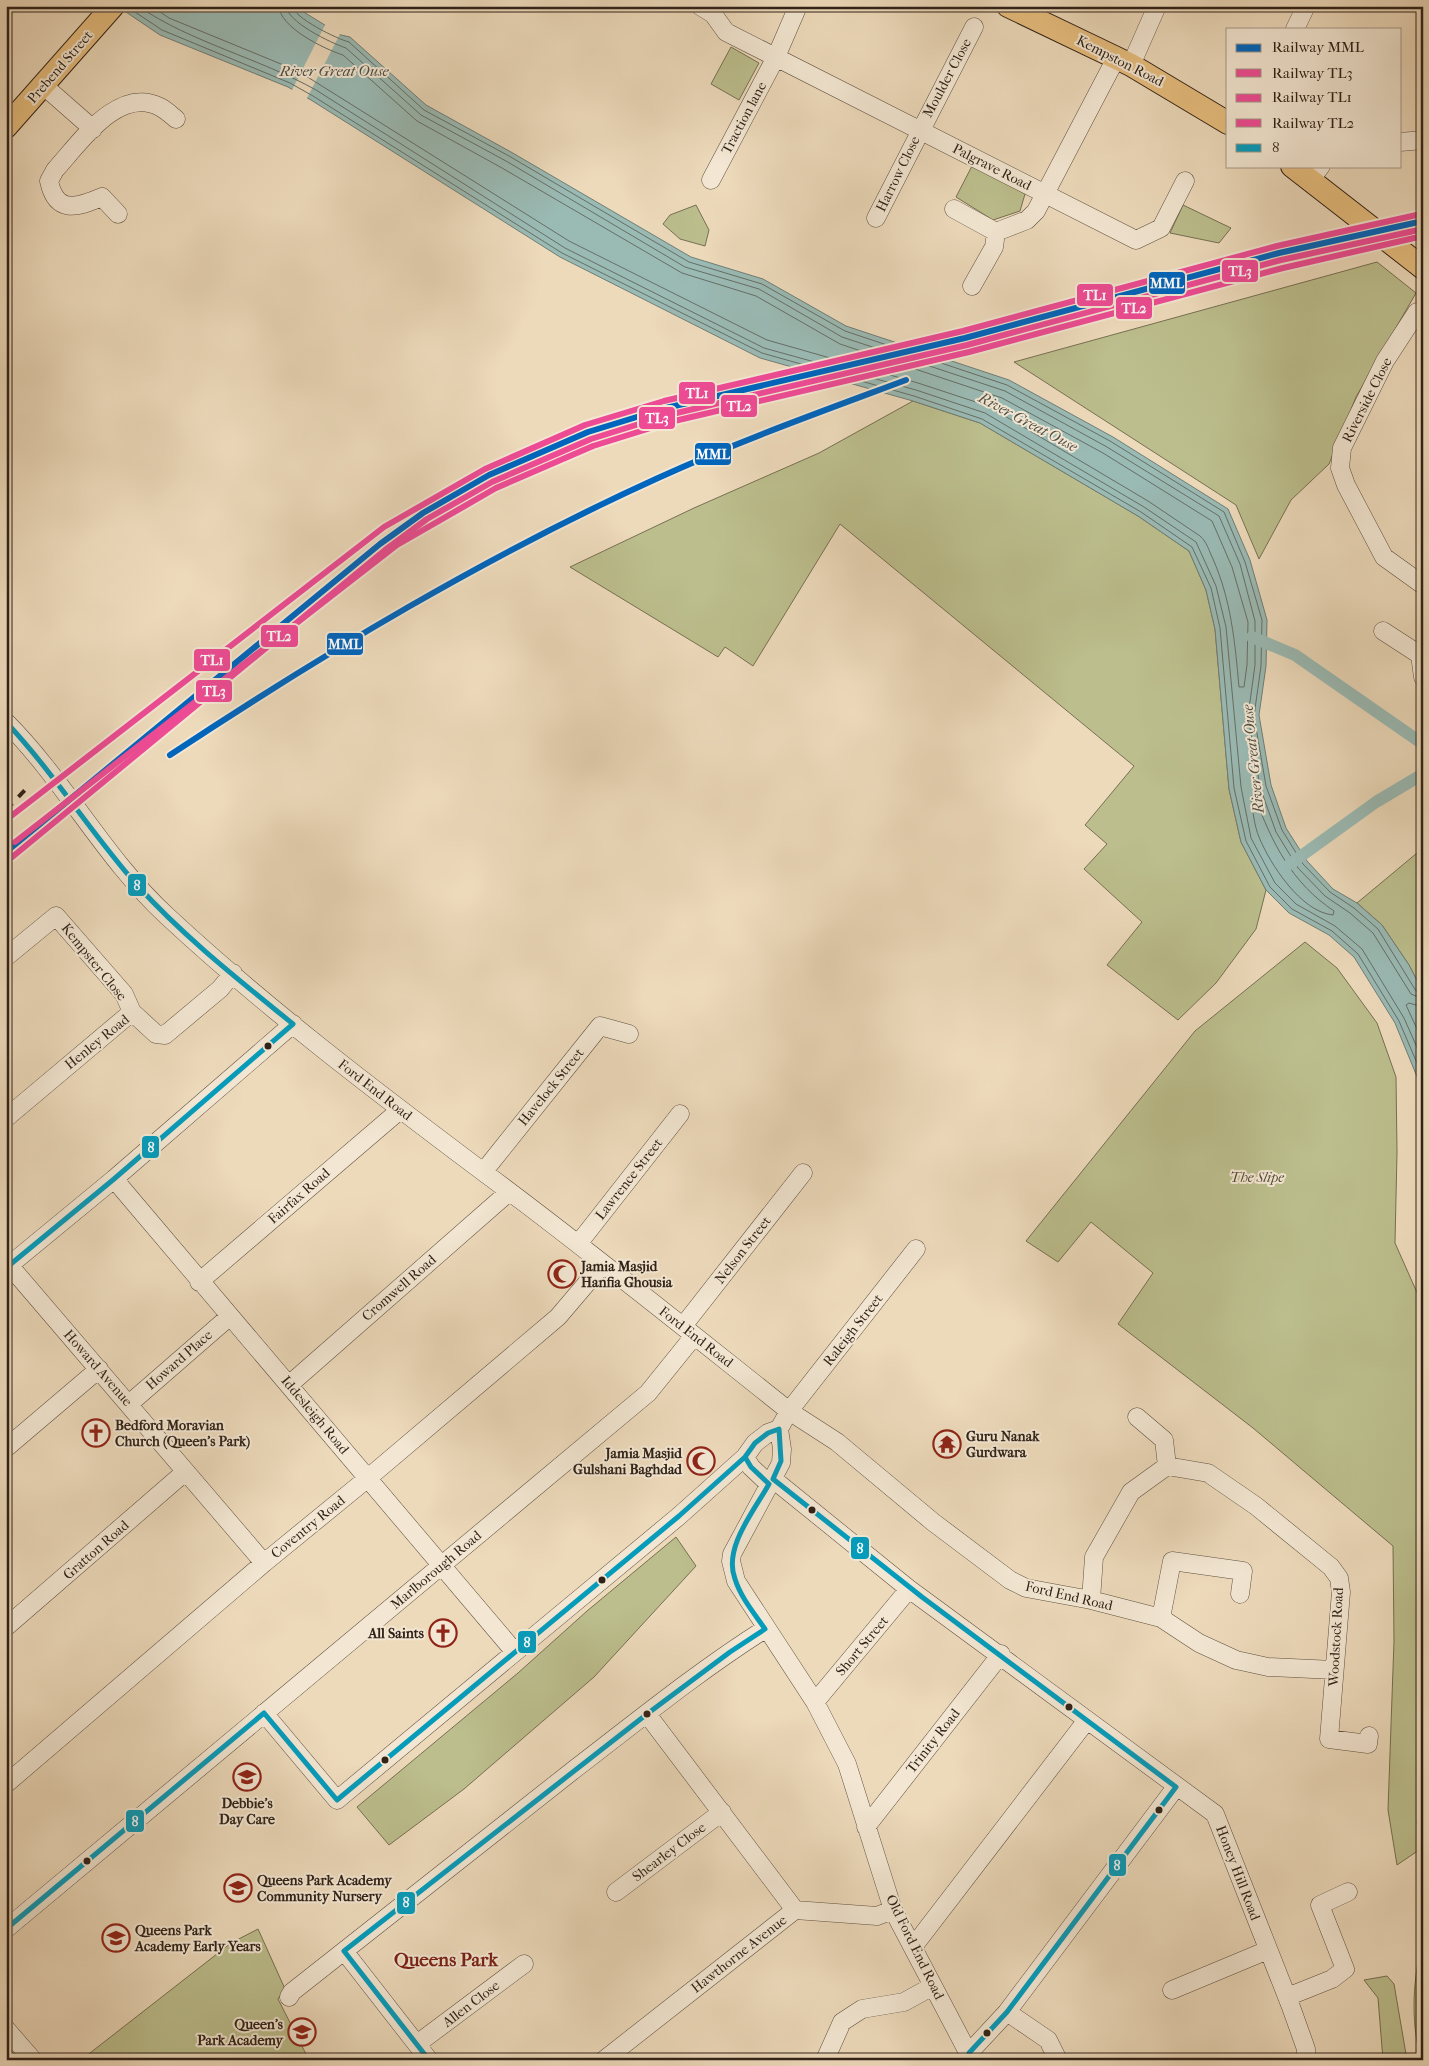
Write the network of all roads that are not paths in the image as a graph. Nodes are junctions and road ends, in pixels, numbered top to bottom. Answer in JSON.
{"nodes":[{"id":1,"x":700,"y":6,"type":"edge"},
{"id":2,"x":798,"y":6,"type":"edge"},
{"id":3,"x":1008,"y":6,"type":"edge"},
{"id":4,"x":1157,"y":6,"type":"edge"},
{"id":5,"x":1306,"y":6,"type":"edge"},
{"id":6,"x":109,"y":10,"type":"edge"},
{"id":7,"x":974,"y":27,"type":"dead end"},
{"id":8,"x":1295,"y":28,"type":"edge"},
{"id":9,"x":776,"y":57,"type":"junction"},
{"id":10,"x":1122,"y":64,"type":"junction"},
{"id":11,"x":44,"y":86,"type":"junction"},
{"id":12,"x":176,"y":119,"type":"dead end"},
{"id":13,"x":1226,"y":122,"type":"edge"},
{"id":14,"x":6,"y":127,"type":"edge"},
{"id":15,"x":93,"y":129,"type":"junction"},
{"id":16,"x":920,"y":130,"type":"junction"},
{"id":17,"x":1423,"y":140,"type":"edge"},
{"id":18,"x":1402,"y":142,"type":"edge"},
{"id":19,"x":1299,"y":168,"type":"edge"},
{"id":20,"x":1316,"y":173,"type":"edge"},
{"id":21,"x":711,"y":180,"type":"dead end"},
{"id":22,"x":1185,"y":181,"type":"dead end"},
{"id":23,"x":1046,"y":195,"type":"junction"},
{"id":24,"x":954,"y":209,"type":"dead end"},
{"id":25,"x":118,"y":214,"type":"dead end"},
{"id":26,"x":876,"y":218,"type":"dead end"},
{"id":27,"x":996,"y":232,"type":"junction"},
{"id":28,"x":1423,"y":268,"type":"edge"},
{"id":29,"x":972,"y":286,"type":"dead end"},
{"id":30,"x":1417,"y":312,"type":"dead end"},
{"id":31,"x":1423,"y":585,"type":"edge"},
{"id":32,"x":1383,"y":631,"type":"dead end"},
{"id":33,"x":1421,"y":653,"type":"edge"},
{"id":34,"x":1423,"y":677,"type":"edge"},
{"id":35,"x":6,"y":722,"type":"edge"},
{"id":36,"x":6,"y":957,"type":"edge"},
{"id":37,"x":233,"y":973,"type":"junction"},
{"id":38,"x":132,"y":1012,"type":"junction"},
{"id":39,"x":293,"y":1024,"type":"junction"},
{"id":40,"x":629,"y":1034,"type":"dead end"},
{"id":41,"x":400,"y":1110,"type":"junction"},
{"id":42,"x":680,"y":1114,"type":"dead end"},
{"id":43,"x":6,"y":1118,"type":"edge"},
{"id":44,"x":484,"y":1172,"type":"junction"},
{"id":45,"x":803,"y":1173,"type":"dead end"},
{"id":46,"x":114,"y":1179,"type":"junction"},
{"id":47,"x":508,"y":1192,"type":"junction"},
{"id":48,"x":578,"y":1244,"type":"junction"},
{"id":49,"x":916,"y":1249,"type":"dead end"},
{"id":50,"x":603,"y":1264,"type":"junction"},
{"id":51,"x":8,"y":1267,"type":"edge"},
{"id":52,"x":199,"y":1282,"type":"junction"},
{"id":53,"x":228,"y":1317,"type":"junction"},
{"id":54,"x":689,"y":1331,"type":"junction"},
{"id":55,"x":98,"y":1369,"type":"junction"},
{"id":56,"x":290,"y":1384,"type":"junction"},
{"id":57,"x":129,"y":1404,"type":"junction"},
{"id":58,"x":789,"y":1411,"type":"junction"},
{"id":59,"x":1137,"y":1417,"type":"dead end"},
{"id":60,"x":779,"y":1429,"type":"junction"},
{"id":61,"x":6,"y":1448,"type":"edge"},
{"id":62,"x":745,"y":1457,"type":"junction"},
{"id":63,"x":1167,"y":1466,"type":"junction"},
{"id":64,"x":185,"y":1472,"type":"junction"},
{"id":65,"x":368,"y":1478,"type":"junction"},
{"id":66,"x":771,"y":1482,"type":"junction"},
{"id":67,"x":264,"y":1562,"type":"junction"},
{"id":68,"x":441,"y":1566,"type":"junction"},
{"id":69,"x":909,"y":1590,"type":"junction"},
{"id":70,"x":1240,"y":1594,"type":"dead end"},
{"id":71,"x":1091,"y":1600,"type":"junction"},
{"id":72,"x":1161,"y":1618,"type":"junction"},
{"id":73,"x":6,"y":1627,"type":"edge"},
{"id":74,"x":765,"y":1629,"type":"junction"},
{"id":75,"x":514,"y":1651,"type":"junction"},
{"id":76,"x":1001,"y":1654,"type":"junction"},
{"id":77,"x":1334,"y":1670,"type":"junction"},
{"id":78,"x":815,"y":1702,"type":"junction"},
{"id":79,"x":264,"y":1713,"type":"junction"},
{"id":80,"x":646,"y":1714,"type":"junction"},
{"id":81,"x":1087,"y":1720,"type":"junction"},
{"id":82,"x":1369,"y":1736,"type":"dead end"},
{"id":83,"x":6,"y":1784,"type":"edge"},
{"id":84,"x":1176,"y":1787,"type":"junction"},
{"id":85,"x":722,"y":1812,"type":"junction"},
{"id":86,"x":866,"y":1827,"type":"junction"},
{"id":87,"x":616,"y":1892,"type":"dead end"},
{"id":88,"x":1348,"y":1892,"type":"dead end"},
{"id":89,"x":795,"y":1910,"type":"junction"},
{"id":90,"x":893,"y":1910,"type":"junction"},
{"id":91,"x":6,"y":1930,"type":"edge"},
{"id":92,"x":912,"y":1948,"type":"junction"},
{"id":93,"x":1268,"y":1950,"type":"junction"},
{"id":94,"x":344,"y":1951,"type":"junction"},
{"id":95,"x":524,"y":1964,"type":"dead end"},
{"id":96,"x":933,"y":1986,"type":"junction"},
{"id":97,"x":1172,"y":1990,"type":"dead end"},
{"id":98,"x":289,"y":1997,"type":"dead end"},
{"id":99,"x":1287,"y":1997,"type":"junction"},
{"id":100,"x":1007,"y":2012,"type":"junction"},
{"id":101,"x":6,"y":2028,"type":"edge"},
{"id":102,"x":417,"y":2044,"type":"junction"},
{"id":103,"x":970,"y":2056,"type":"edge"},
{"id":104,"x":33,"y":2060,"type":"edge"},
{"id":105,"x":429,"y":2060,"type":"edge"},
{"id":106,"x":604,"y":2060,"type":"edge"},
{"id":107,"x":824,"y":2060,"type":"edge"},
{"id":108,"x":1058,"y":2060,"type":"edge"},
{"id":109,"x":1306,"y":2060,"type":"edge"}],
"edges":[{"from":1,"to":9,"type":"street","name":"Palgrave Road"},
{"from":2,"to":9,"type":"street"},
{"from":3,"to":10,"type":"main road","name":"Kempston Road"},
{"from":4,"to":10,"type":"street"},
{"from":5,"to":8,"type":"street"},
{"from":6,"to":11,"type":"main road","name":"Prebend Street"},
{"from":7,"to":16,"type":"street","name":"Moulder Close"},
{"from":9,"to":16,"type":"street","name":"Palgrave Road"},
{"from":9,"to":21,"type":"street","name":"Traction lane"},
{"from":10,"to":13,"type":"main road","name":"Kempston Road"},
{"from":10,"to":23,"type":"street"},
{"from":11,"to":14,"type":"main road","name":"Prebend Street"},
{"from":11,"to":15,"type":"street"},
{"from":12,"to":15,"type":"street"},
{"from":15,"to":25,"type":"street"},
{"from":16,"to":23,"type":"street","name":"Palgrave Road"},
{"from":16,"to":26,"type":"street","name":"Harrow Close"},
{"from":17,"to":18,"type":"street"},
{"from":19,"to":20,"type":"main road"},
{"from":20,"to":28,"type":"main road"},
{"from":22,"to":23,"type":"street","name":"Palgrave Road"},
{"from":23,"to":27,"type":"street"},
{"from":24,"to":27,"type":"street"},
{"from":27,"to":29,"type":"street"},
{"from":30,"to":31,"type":"street","name":"Riverside Close"},
{"from":32,"to":33,"type":"street"},
{"from":33,"to":34,"type":"street"},
{"from":35,"to":37,"type":"street","name":"Ford End Road"},
{"from":36,"to":38,"type":"street","name":"Kempster Close"},
{"from":37,"to":38,"type":"street","name":"Henley Road"},
{"from":37,"to":39,"type":"street","name":"Ford End Road"},
{"from":38,"to":43,"type":"street","name":"Henley Road"},
{"from":39,"to":41,"type":"street","name":"Ford End Road"},
{"from":39,"to":46,"type":"street"},
{"from":40,"to":44,"type":"street","name":"Havelock Street"},
{"from":41,"to":44,"type":"street","name":"Ford End Road"},
{"from":41,"to":52,"type":"street","name":"Fairfax Road"},
{"from":42,"to":48,"type":"street","name":"Lawrence Street"},
{"from":44,"to":47,"type":"street","name":"Ford End Road"},
{"from":45,"to":54,"type":"street","name":"Nelson Street"},
{"from":46,"to":51,"type":"street"},
{"from":46,"to":52,"type":"street","name":"Iddesleigh Road"},
{"from":47,"to":48,"type":"street","name":"Ford End Road"},
{"from":47,"to":56,"type":"street","name":"Cromwell Road"},
{"from":48,"to":50,"type":"street","name":"Ford End Road"},
{"from":49,"to":58,"type":"street","name":"Raleigh Street"},
{"from":50,"to":54,"type":"street","name":"Ford End Road"},
{"from":50,"to":65,"type":"street","name":"Coventry Road"},
{"from":51,"to":55,"type":"street","name":"Howard Avenue"},
{"from":52,"to":53,"type":"street","name":"Iddesleigh Road"},
{"from":53,"to":56,"type":"street","name":"Iddesleigh Road"},
{"from":53,"to":57,"type":"street","name":"Howard Place"},
{"from":54,"to":58,"type":"street","name":"Ford End Road"},
{"from":54,"to":68,"type":"street","name":"Marlborough Road"},
{"from":55,"to":57,"type":"street","name":"Howard Avenue"},
{"from":55,"to":61,"type":"street"},
{"from":56,"to":65,"type":"street","name":"Iddesleigh Road"},
{"from":57,"to":64,"type":"street","name":"Howard Avenue"},
{"from":58,"to":60,"type":"street"},
{"from":58,"to":71,"type":"street","name":"Ford End Road"},
{"from":59,"to":63,"type":"street"},
{"from":60,"to":62,"type":"street"},
{"from":60,"to":66,"type":"street","name":"Old Ford End Road"},
{"from":62,"to":66,"type":"street"},
{"from":62,"to":75,"type":"street"},
{"from":63,"to":71,"type":"street"},
{"from":63,"to":77,"type":"street","name":"Woodstock Road"},
{"from":64,"to":67,"type":"street","name":"Howard Avenue"},
{"from":64,"to":73,"type":"street","name":"Gratton Road"},
{"from":65,"to":67,"type":"street","name":"Coventry Road"},
{"from":65,"to":68,"type":"street","name":"Iddesleigh Road"},
{"from":66,"to":69,"type":"street","name":"Honey Hill Road"},
{"from":66,"to":74,"type":"street","name":"Old Ford End Road"},
{"from":67,"to":83,"type":"street","name":"Coventry Road"},
{"from":68,"to":75,"type":"street","name":"Iddesleigh Road"},
{"from":68,"to":79,"type":"street","name":"Marlborough Road"},
{"from":69,"to":76,"type":"street","name":"Honey Hill Road"},
{"from":69,"to":78,"type":"street","name":"Short Street"},
{"from":70,"to":72,"type":"street"},
{"from":71,"to":72,"type":"street","name":"Ford End Road"},
{"from":72,"to":77,"type":"street","name":"Ford End Road"},
{"from":74,"to":78,"type":"street","name":"Old Ford End Road"},
{"from":74,"to":80,"type":"street"},
{"from":75,"to":79,"type":"street"},
{"from":76,"to":81,"type":"street","name":"Honey Hill Road"},
{"from":76,"to":86,"type":"street","name":"Trinity Road"},
{"from":77,"to":82,"type":"street","name":"Woodstock Road"},
{"from":78,"to":86,"type":"street","name":"Old Ford End Road"},
{"from":79,"to":91,"type":"street","name":"Marlborough Road"},
{"from":80,"to":85,"type":"street"},
{"from":80,"to":94,"type":"street"},
{"from":81,"to":84,"type":"street","name":"Honey Hill Road"},
{"from":81,"to":92,"type":"street"},
{"from":84,"to":93,"type":"street","name":"Honey Hill Road"},
{"from":84,"to":100,"type":"street"},
{"from":85,"to":87,"type":"street","name":"Shearley Close"},
{"from":85,"to":89,"type":"street"},
{"from":86,"to":90,"type":"street","name":"Old Ford End Road"},
{"from":88,"to":99,"type":"street"},
{"from":89,"to":90,"type":"street","name":"Hawthorne Avenue"},
{"from":89,"to":106,"type":"street","name":"Hawthorne Avenue"},
{"from":90,"to":92,"type":"street","name":"Old Ford End Road"},
{"from":92,"to":96,"type":"street","name":"Old Ford End Road"},
{"from":93,"to":97,"type":"street"},
{"from":93,"to":99,"type":"street","name":"Honey Hill Road"},
{"from":94,"to":98,"type":"street"},
{"from":94,"to":102,"type":"street"},
{"from":95,"to":102,"type":"street","name":"Allen Close"},
{"from":96,"to":103,"type":"street","name":"Old Ford End Road"},
{"from":96,"to":107,"type":"street"},
{"from":99,"to":109,"type":"street","name":"Honey Hill Road"},
{"from":100,"to":103,"type":"street"},
{"from":100,"to":108,"type":"street"},
{"from":101,"to":104,"type":"street"},
{"from":102,"to":105,"type":"street"}]}
